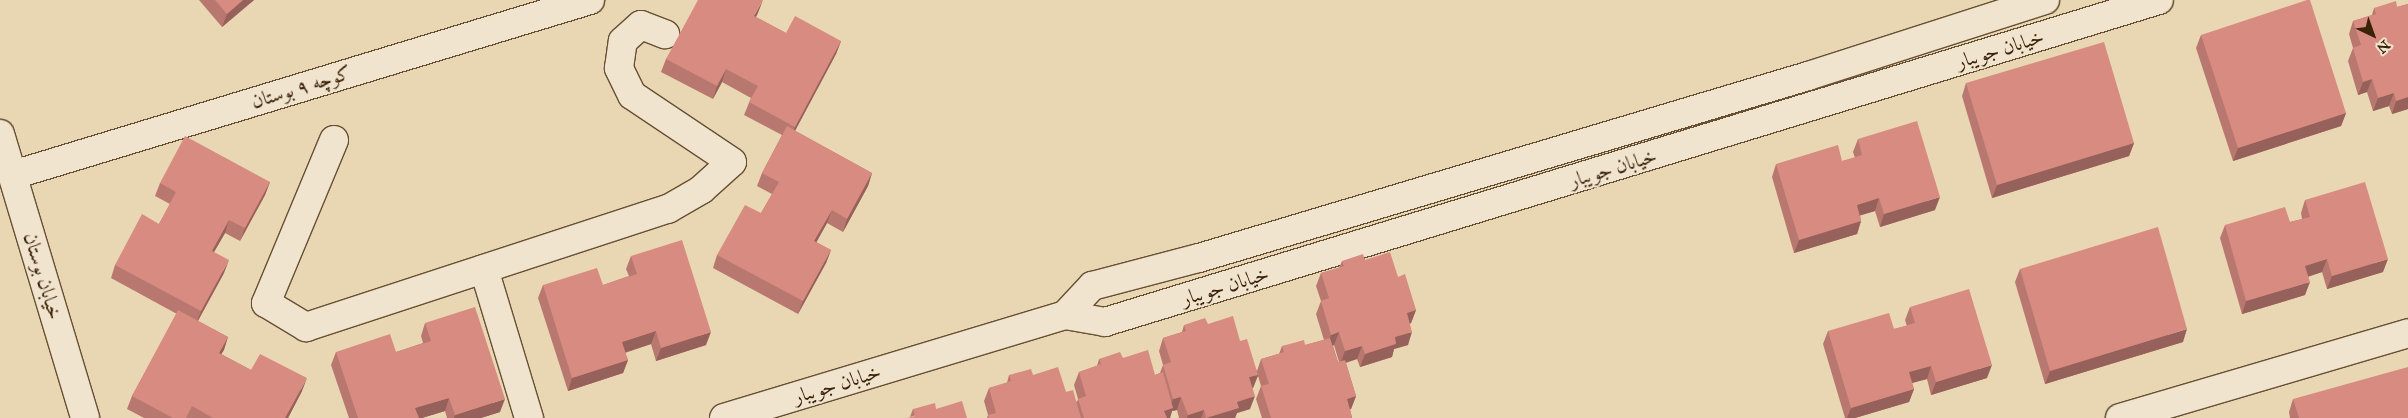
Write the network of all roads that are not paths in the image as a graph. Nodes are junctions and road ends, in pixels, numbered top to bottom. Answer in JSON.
{"nodes":[{"id":1,"x":590,"y":0,"type":"edge"},
{"id":2,"x":2045,"y":0,"type":"edge"},
{"id":3,"x":2159,"y":0,"type":"edge"},
{"id":4,"x":666,"y":34,"type":"dead end"},
{"id":5,"x":0,"y":134,"type":"edge"},
{"id":6,"x":334,"y":140,"type":"dead end"},
{"id":7,"x":13,"y":175,"type":"junction"},
{"id":8,"x":484,"y":269,"type":"junction"},
{"id":9,"x":1065,"y":315,"type":"junction"},
{"id":10,"x":2408,"y":332,"type":"edge"},
{"id":11,"x":85,"y":418,"type":"edge"},
{"id":12,"x":529,"y":418,"type":"edge"},
{"id":13,"x":724,"y":418,"type":"edge"},
{"id":14,"x":2120,"y":418,"type":"edge"}],
"edges":[{"from":1,"to":7,"type":"street","name":"کوچه ۹ بوستان"},
{"from":2,"to":9,"type":"street","name":"خیابان جویبار"},
{"from":3,"to":9,"type":"street","name":"خیابان جویبار"},
{"from":4,"to":8,"type":"street"},
{"from":5,"to":7,"type":"street","name":"خیابان بوستان"},
{"from":6,"to":8,"type":"street"},
{"from":7,"to":11,"type":"street","name":"خیابان بوستان"},
{"from":8,"to":12,"type":"street"},
{"from":9,"to":13,"type":"street","name":"خیابان جویبار"},
{"from":10,"to":14,"type":"street"}]}
